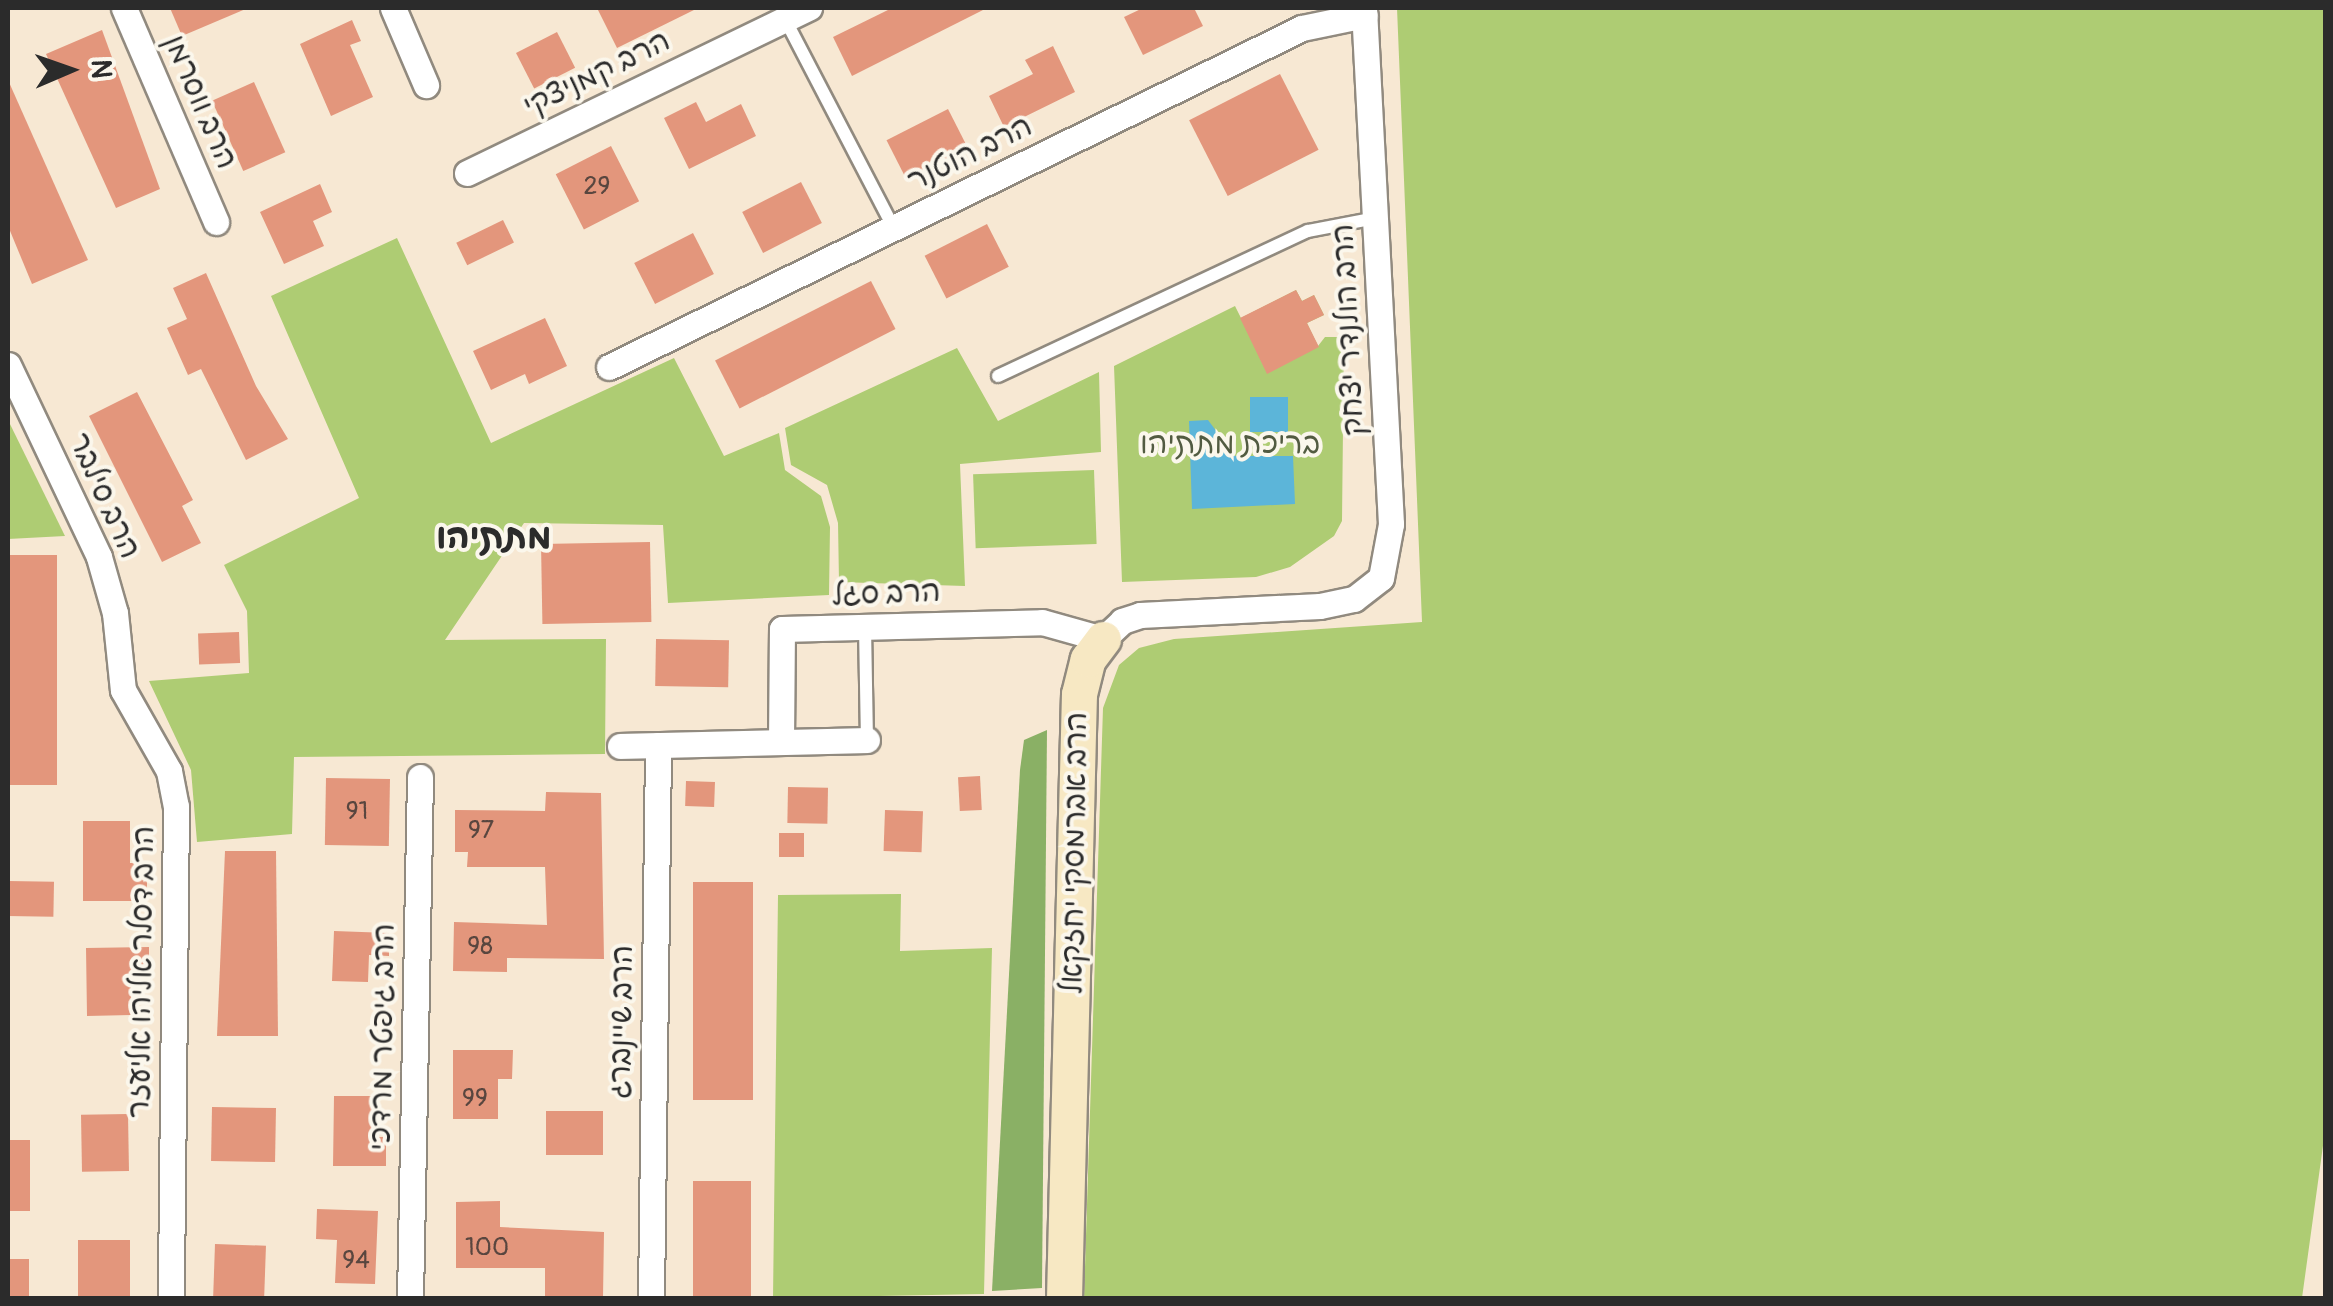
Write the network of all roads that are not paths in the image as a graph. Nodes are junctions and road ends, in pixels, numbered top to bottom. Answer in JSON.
{"nodes":[{"id":1,"x":124,"y":8,"type":"edge"},
{"id":2,"x":393,"y":8,"type":"edge"},
{"id":3,"x":809,"y":8,"type":"edge"},
{"id":4,"x":1364,"y":11,"type":"edge"},
{"id":5,"x":785,"y":19,"type":"junction"},
{"id":6,"x":426,"y":85,"type":"dead end"},
{"id":7,"x":467,"y":174,"type":"dead end"},
{"id":8,"x":1376,"y":218,"type":"junction"},
{"id":9,"x":216,"y":222,"type":"dead end"},
{"id":10,"x":894,"y":228,"type":"junction"},
{"id":11,"x":8,"y":365,"type":"edge"},
{"id":12,"x":609,"y":367,"type":"dead end"},
{"id":13,"x":998,"y":376,"type":"dead end"},
{"id":14,"x":865,"y":626,"type":"junction"},
{"id":15,"x":1102,"y":639,"type":"junction"},
{"id":16,"x":117,"y":660,"type":"joint"},
{"id":17,"x":867,"y":740,"type":"joint"},
{"id":18,"x":781,"y":742,"type":"junction"},
{"id":19,"x":658,"y":745,"type":"junction"},
{"id":20,"x":620,"y":746,"type":"dead end"},
{"id":21,"x":420,"y":777,"type":"dead end"},
{"id":22,"x":171,"y":1298,"type":"edge"},
{"id":23,"x":410,"y":1298,"type":"edge"},
{"id":24,"x":651,"y":1298,"type":"edge"},
{"id":25,"x":1064,"y":1298,"type":"edge"}],
"edges":[{"from":1,"to":9,"type":"street","name":"הרב ווסרמן"},
{"from":2,"to":6,"type":"street"},
{"from":3,"to":5,"type":"street","name":"הרב קמניצקי"},
{"from":4,"to":8,"type":"street","name":"הרב הולנדר יצחק"},
{"from":4,"to":10,"type":"street","name":"הרב הוטנר"},
{"from":5,"to":7,"type":"street","name":"הרב קמניצקי"},
{"from":5,"to":10,"type":"lane"},
{"from":8,"to":13,"type":"lane"},
{"from":8,"to":15,"type":"street","name":"הרב הולנדר יצחק"},
{"from":10,"to":12,"type":"street","name":"הרב הוטנר"},
{"from":11,"to":16,"type":"street","name":"הרב סילבר"},
{"from":14,"to":15,"type":"street","name":"הרב סגל"},
{"from":14,"to":17,"type":"lane"},
{"from":14,"to":18,"type":"street","name":"הרב סגל"},
{"from":15,"to":25,"type":"street","name":"הרב אברמסקי יחזקאל"},
{"from":16,"to":22,"type":"street","name":"הרב דסלר אליהו אליעזר"},
{"from":17,"to":18,"type":"street"},
{"from":18,"to":19,"type":"street"},
{"from":19,"to":20,"type":"street"},
{"from":19,"to":24,"type":"street","name":"הרב שיינברג"},
{"from":21,"to":23,"type":"street","name":"הרב גיפטר מרדכי"}]}
